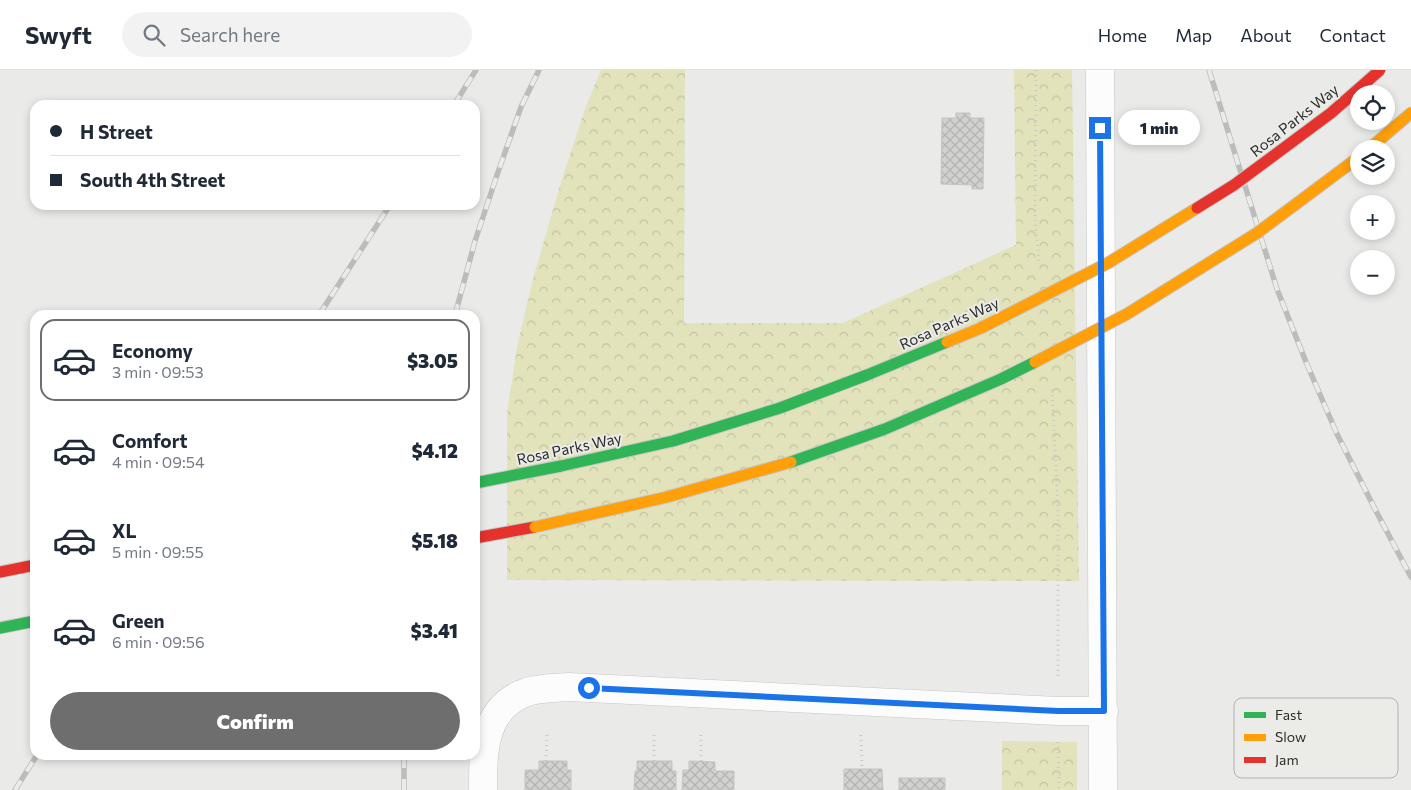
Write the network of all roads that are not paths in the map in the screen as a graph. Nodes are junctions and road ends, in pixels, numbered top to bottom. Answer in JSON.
{"nodes":[{"id":1,"x":1100,"y":70,"type":"edge"},
{"id":2,"x":1380,"y":70,"type":"edge"},
{"id":3,"x":1411,"y":113,"type":"edge"},
{"id":4,"x":1380,"y":140,"type":"edge"},
{"id":5,"x":1350,"y":164,"type":"edge"},
{"id":6,"x":480,"y":482,"type":"edge"},
{"id":7,"x":480,"y":537,"type":"edge"},
{"id":8,"x":30,"y":567,"type":"edge"},
{"id":9,"x":0,"y":572,"type":"edge"},
{"id":10,"x":30,"y":622,"type":"edge"},
{"id":11,"x":0,"y":628,"type":"edge"},
{"id":12,"x":1104,"y":711,"type":"junction"},
{"id":13,"x":483,"y":790,"type":"edge"},
{"id":14,"x":1103,"y":790,"type":"edge"}],
"edges":[{"from":1,"to":12,"type":"street"},
{"from":2,"to":6,"type":"highway","name":"Rosa Parks Way","bridge":true},
{"from":3,"to":4,"type":"highway"},
{"from":5,"to":7,"type":"highway","bridge":true},
{"from":8,"to":9,"type":"highway"},
{"from":10,"to":11,"type":"highway"},
{"from":12,"to":13,"type":"street"},
{"from":12,"to":14,"type":"street"}]}
